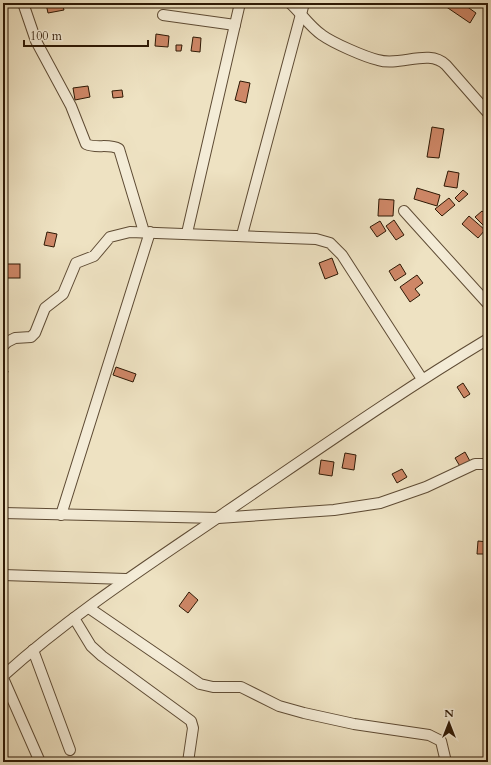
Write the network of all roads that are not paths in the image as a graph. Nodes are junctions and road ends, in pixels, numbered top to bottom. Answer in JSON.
{"nodes":[{"id":1,"x":23,"y":3,"type":"edge"},
{"id":2,"x":240,"y":3,"type":"edge"},
{"id":3,"x":290,"y":3,"type":"edge"},
{"id":4,"x":304,"y":3,"type":"edge"},
{"id":5,"x":301,"y":14,"type":"junction"},
{"id":6,"x":163,"y":15,"type":"dead end"},
{"id":7,"x":235,"y":25,"type":"junction"},
{"id":8,"x":488,"y":113,"type":"edge"},
{"id":9,"x":404,"y":212,"type":"dead end"},
{"id":10,"x":147,"y":232,"type":"junction"},
{"id":11,"x":187,"y":233,"type":"junction"},
{"id":12,"x":242,"y":235,"type":"junction"},
{"id":13,"x":488,"y":304,"type":"edge"},
{"id":14,"x":488,"y":339,"type":"edge"},
{"id":15,"x":3,"y":346,"type":"edge"},
{"id":16,"x":422,"y":379,"type":"junction"},
{"id":17,"x":488,"y":464,"type":"edge"},
{"id":18,"x":3,"y":513,"type":"edge"},
{"id":19,"x":61,"y":515,"type":"junction"},
{"id":20,"x":218,"y":518,"type":"junction"},
{"id":21,"x":3,"y":575,"type":"edge"},
{"id":22,"x":126,"y":579,"type":"junction"},
{"id":23,"x":89,"y":608,"type":"junction"},
{"id":24,"x":74,"y":618,"type":"junction"},
{"id":25,"x":33,"y":650,"type":"junction"},
{"id":26,"x":3,"y":677,"type":"edge"},
{"id":27,"x":70,"y":750,"type":"dead end"},
{"id":28,"x":40,"y":762,"type":"edge"},
{"id":29,"x":188,"y":762,"type":"edge"},
{"id":30,"x":446,"y":762,"type":"edge"}],
"edges":[{"from":1,"to":10,"type":"street"},
{"from":2,"to":7,"type":"street"},
{"from":3,"to":5,"type":"street"},
{"from":4,"to":5,"type":"street"},
{"from":5,"to":8,"type":"street"},
{"from":5,"to":12,"type":"street"},
{"from":6,"to":7,"type":"street"},
{"from":7,"to":11,"type":"street"},
{"from":9,"to":13,"type":"street"},
{"from":10,"to":11,"type":"street"},
{"from":10,"to":15,"type":"street"},
{"from":10,"to":19,"type":"street"},
{"from":11,"to":12,"type":"street"},
{"from":12,"to":16,"type":"street"},
{"from":14,"to":16,"type":"street"},
{"from":16,"to":20,"type":"street"},
{"from":17,"to":20,"type":"street"},
{"from":18,"to":19,"type":"street"},
{"from":19,"to":20,"type":"street"},
{"from":20,"to":22,"type":"street"},
{"from":21,"to":22,"type":"street"},
{"from":22,"to":23,"type":"street"},
{"from":23,"to":24,"type":"street"},
{"from":23,"to":30,"type":"street"},
{"from":24,"to":25,"type":"street"},
{"from":24,"to":29,"type":"street"},
{"from":25,"to":26,"type":"street"},
{"from":25,"to":27,"type":"street"},
{"from":26,"to":28,"type":"street"}]}
